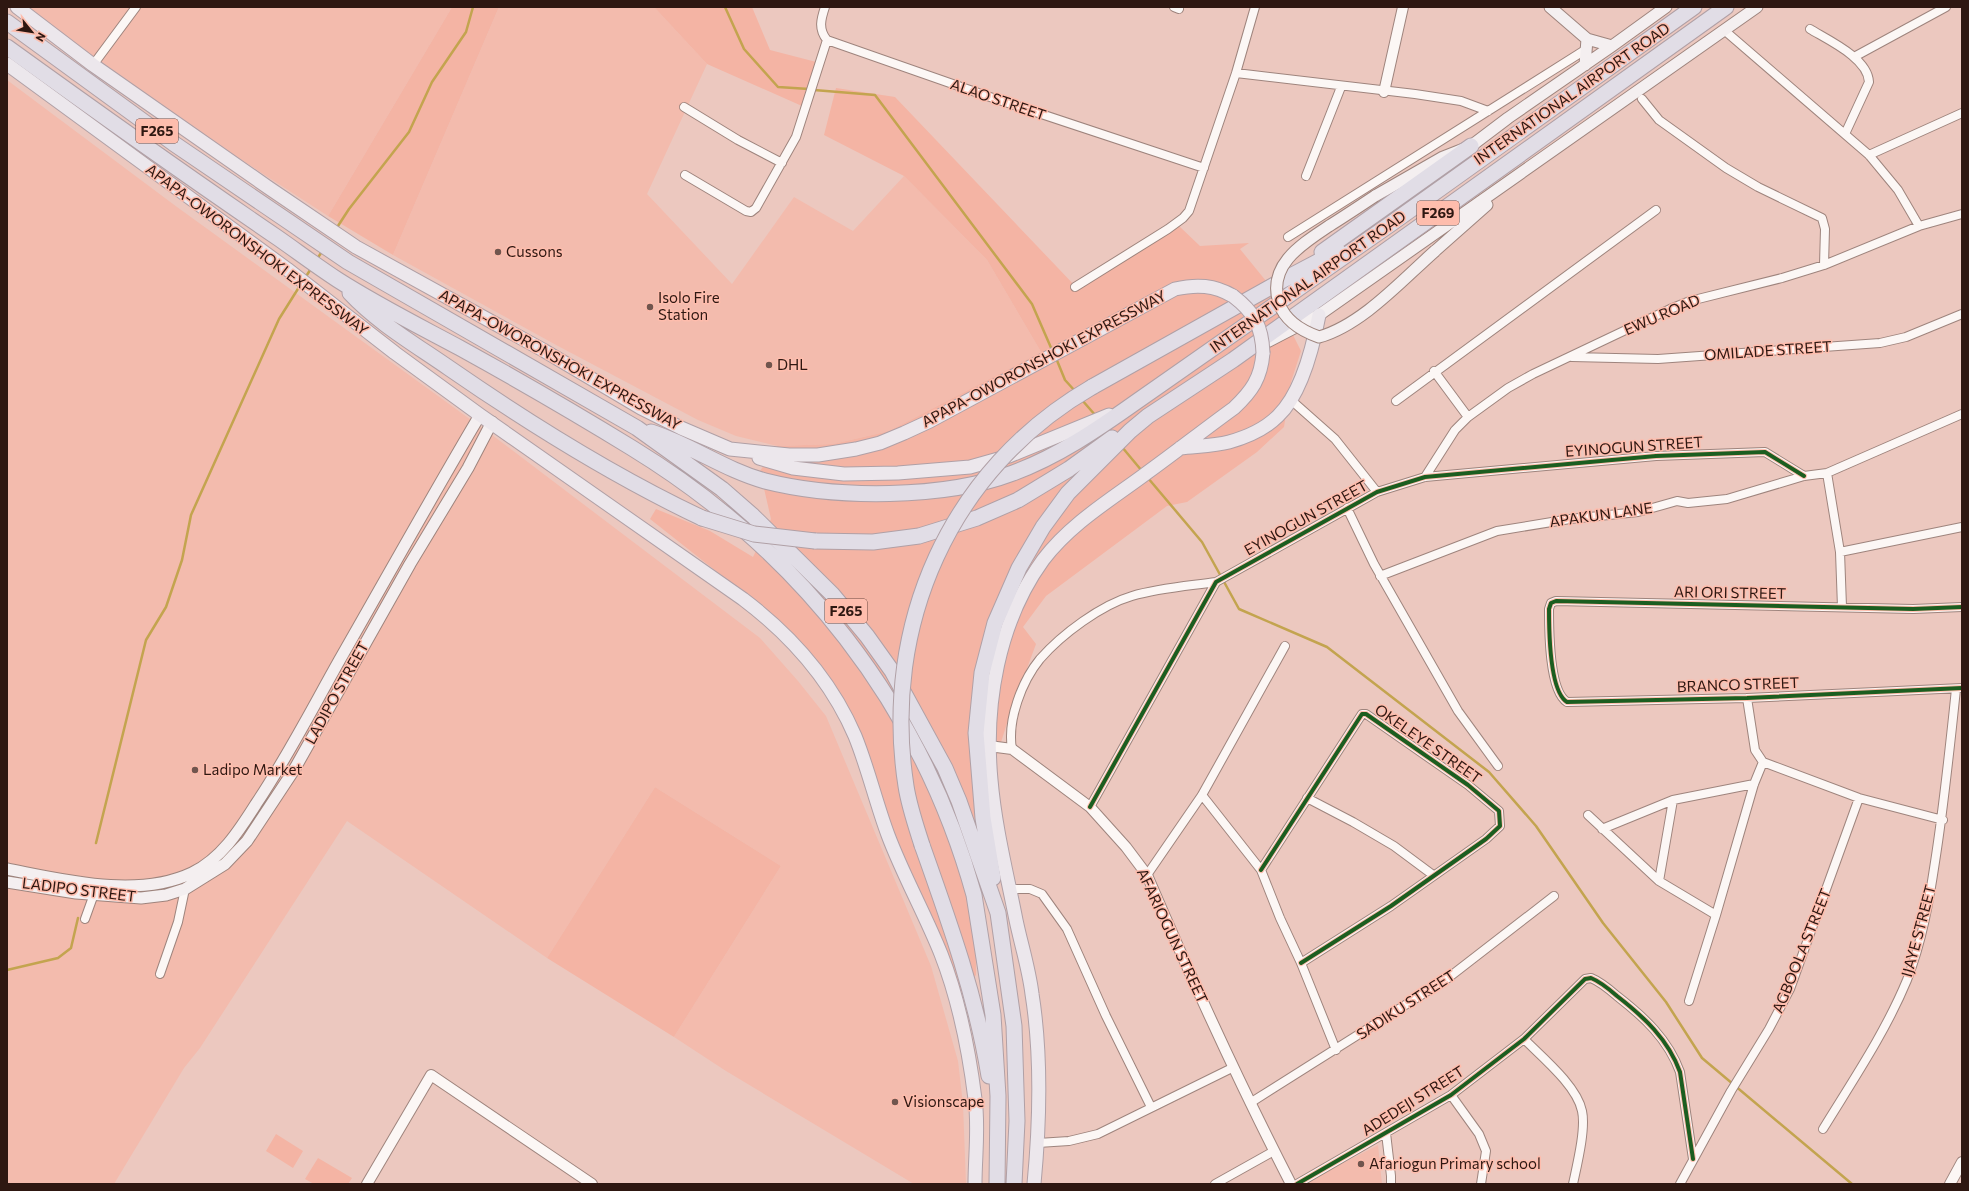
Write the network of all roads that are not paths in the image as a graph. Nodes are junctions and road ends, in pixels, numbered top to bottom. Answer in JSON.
{"nodes":[{"id":1,"x":17,"y":7,"type":"edge"},
{"id":2,"x":136,"y":7,"type":"edge"},
{"id":3,"x":825,"y":7,"type":"edge"},
{"id":4,"x":1255,"y":7,"type":"edge"},
{"id":5,"x":1403,"y":7,"type":"edge"},
{"id":6,"x":1551,"y":7,"type":"edge"},
{"id":7,"x":1666,"y":7,"type":"edge"},
{"id":8,"x":1694,"y":7,"type":"edge"},
{"id":9,"x":1726,"y":7,"type":"edge"},
{"id":10,"x":1757,"y":7,"type":"edge"},
{"id":11,"x":1946,"y":7,"type":"edge"},
{"id":12,"x":7,"y":22,"type":"edge"},
{"id":13,"x":1810,"y":29,"type":"dead end"},
{"id":14,"x":1724,"y":30,"type":"junction"},
{"id":15,"x":827,"y":40,"type":"junction"},
{"id":16,"x":1586,"y":45,"type":"junction"},
{"id":17,"x":1612,"y":46,"type":"junction"},
{"id":18,"x":7,"y":47,"type":"edge"},
{"id":19,"x":1854,"y":57,"type":"junction"},
{"id":20,"x":7,"y":64,"type":"edge"},
{"id":21,"x":93,"y":65,"type":"junction"},
{"id":22,"x":1585,"y":65,"type":"junction"},
{"id":23,"x":1236,"y":73,"type":"junction"},
{"id":24,"x":1341,"y":86,"type":"junction"},
{"id":25,"x":1384,"y":92,"type":"junction"},
{"id":26,"x":1642,"y":99,"type":"dead end"},
{"id":27,"x":684,"y":107,"type":"dead end"},
{"id":28,"x":1488,"y":111,"type":"junction"},
{"id":29,"x":1962,"y":114,"type":"edge"},
{"id":30,"x":1845,"y":134,"type":"junction"},
{"id":31,"x":1471,"y":146,"type":"junction"},
{"id":32,"x":1869,"y":154,"type":"junction"},
{"id":33,"x":782,"y":163,"type":"junction"},
{"id":34,"x":1204,"y":168,"type":"junction"},
{"id":35,"x":1526,"y":171,"type":"junction"},
{"id":36,"x":685,"y":176,"type":"dead end"},
{"id":37,"x":1306,"y":176,"type":"dead end"},
{"id":38,"x":1440,"y":187,"type":"junction"},
{"id":39,"x":1656,"y":210,"type":"dead end"},
{"id":40,"x":1962,"y":214,"type":"edge"},
{"id":41,"x":1392,"y":223,"type":"junction"},
{"id":42,"x":1919,"y":226,"type":"junction"},
{"id":43,"x":1288,"y":237,"type":"dead end"},
{"id":44,"x":1824,"y":265,"type":"junction"},
{"id":45,"x":1285,"y":279,"type":"junction"},
{"id":46,"x":338,"y":280,"type":"junction"},
{"id":47,"x":1074,"y":287,"type":"dead end"},
{"id":48,"x":1962,"y":314,"type":"edge"},
{"id":49,"x":1320,"y":315,"type":"junction"},
{"id":50,"x":1569,"y":357,"type":"junction"},
{"id":51,"x":1233,"y":360,"type":"junction"},
{"id":52,"x":1434,"y":371,"type":"junction"},
{"id":53,"x":1291,"y":400,"type":"junction"},
{"id":54,"x":1396,"y":401,"type":"dead end"},
{"id":55,"x":1962,"y":414,"type":"edge"},
{"id":56,"x":480,"y":415,"type":"junction"},
{"id":57,"x":1468,"y":417,"type":"junction"},
{"id":58,"x":492,"y":422,"type":"junction"},
{"id":59,"x":637,"y":428,"type":"junction"},
{"id":60,"x":1091,"y":428,"type":"junction"},
{"id":61,"x":1106,"y":448,"type":"junction"},
{"id":62,"x":1179,"y":448,"type":"junction"},
{"id":63,"x":730,"y":449,"type":"junction"},
{"id":64,"x":1827,"y":473,"type":"junction"},
{"id":65,"x":1804,"y":476,"type":"junction"},
{"id":66,"x":1425,"y":477,"type":"junction"},
{"id":67,"x":1377,"y":492,"type":"junction"},
{"id":68,"x":1347,"y":508,"type":"junction"},
{"id":69,"x":1962,"y":527,"type":"edge"},
{"id":70,"x":1840,"y":552,"type":"junction"},
{"id":71,"x":1380,"y":576,"type":"junction"},
{"id":72,"x":1216,"y":582,"type":"junction"},
{"id":73,"x":1842,"y":607,"type":"junction"},
{"id":74,"x":1962,"y":607,"type":"edge"},
{"id":75,"x":1285,"y":646,"type":"dead end"},
{"id":76,"x":1549,"y":655,"type":"joint"},
{"id":77,"x":1959,"y":689,"type":"edge"},
{"id":78,"x":1747,"y":698,"type":"junction"},
{"id":79,"x":990,"y":746,"type":"junction"},
{"id":80,"x":1012,"y":749,"type":"junction"},
{"id":81,"x":1763,"y":762,"type":"junction"},
{"id":82,"x":1498,"y":766,"type":"dead end"},
{"id":83,"x":1754,"y":784,"type":"junction"},
{"id":84,"x":1202,"y":795,"type":"junction"},
{"id":85,"x":1307,"y":798,"type":"junction"},
{"id":86,"x":1859,"y":798,"type":"junction"},
{"id":87,"x":1673,"y":800,"type":"junction"},
{"id":88,"x":1090,"y":807,"type":"junction"},
{"id":89,"x":1588,"y":815,"type":"dead end"},
{"id":90,"x":1942,"y":820,"type":"junction"},
{"id":91,"x":1602,"y":829,"type":"junction"},
{"id":92,"x":7,"y":869,"type":"edge"},
{"id":93,"x":1261,"y":870,"type":"junction"},
{"id":94,"x":1147,"y":875,"type":"junction"},
{"id":95,"x":1433,"y":875,"type":"junction"},
{"id":96,"x":1659,"y":881,"type":"junction"},
{"id":97,"x":7,"y":882,"type":"edge"},
{"id":98,"x":185,"y":889,"type":"junction"},
{"id":99,"x":1010,"y":889,"type":"junction"},
{"id":100,"x":94,"y":894,"type":"junction"},
{"id":101,"x":1554,"y":896,"type":"dead end"},
{"id":102,"x":998,"y":913,"type":"junction"},
{"id":103,"x":1716,"y":915,"type":"junction"},
{"id":104,"x":84,"y":919,"type":"dead end"},
{"id":105,"x":1302,"y":963,"type":"junction"},
{"id":106,"x":160,"y":974,"type":"dead end"},
{"id":107,"x":1689,"y":1001,"type":"dead end"},
{"id":108,"x":1524,"y":1039,"type":"junction"},
{"id":109,"x":1336,"y":1050,"type":"junction"},
{"id":110,"x":1232,"y":1068,"type":"junction"},
{"id":111,"x":1451,"y":1095,"type":"junction"},
{"id":112,"x":1250,"y":1103,"type":"junction"},
{"id":113,"x":1151,"y":1107,"type":"junction"},
{"id":114,"x":1823,"y":1129,"type":"dead end"},
{"id":115,"x":1386,"y":1133,"type":"junction"},
{"id":116,"x":1038,"y":1143,"type":"junction"},
{"id":117,"x":1274,"y":1151,"type":"junction"},
{"id":118,"x":1693,"y":1159,"type":"junction"},
{"id":119,"x":1962,"y":1162,"type":"edge"},
{"id":120,"x":367,"y":1184,"type":"edge"},
{"id":121,"x":592,"y":1184,"type":"edge"},
{"id":122,"x":975,"y":1184,"type":"edge"},
{"id":123,"x":996,"y":1184,"type":"edge"},
{"id":124,"x":1014,"y":1184,"type":"edge"},
{"id":125,"x":1034,"y":1184,"type":"edge"},
{"id":126,"x":1215,"y":1184,"type":"edge"},
{"id":127,"x":1291,"y":1184,"type":"edge"},
{"id":128,"x":1297,"y":1184,"type":"edge"},
{"id":129,"x":1391,"y":1184,"type":"edge"},
{"id":130,"x":1481,"y":1184,"type":"edge"},
{"id":131,"x":1573,"y":1184,"type":"edge"},
{"id":132,"x":1680,"y":1184,"type":"edge"},
{"id":133,"x":1950,"y":1184,"type":"edge"}],
"edges":[{"from":1,"to":21,"type":"main road","name":"APAPA-OWORONSHOKI EXPRESSWAY"},
{"from":2,"to":21,"type":"street"},
{"from":3,"to":15,"type":"street"},
{"from":4,"to":23,"type":"street"},
{"from":5,"to":25,"type":"street"},
{"from":6,"to":16,"type":"main road"},
{"from":7,"to":17,"type":"main road","name":"INTERNATIONAL AIRPORT ROAD"},
{"from":8,"to":38,"type":"highway","name":"INTERNATIONAL AIRPORT ROAD","number":"F269"},
{"from":9,"to":51,"type":"highway","name":"INTERNATIONAL AIRPORT ROAD","number":"F269"},
{"from":10,"to":14,"type":"main road","name":"INTERNATIONAL AIRPORT ROAD"},
{"from":11,"to":19,"type":"street"},
{"from":12,"to":59,"type":"highway","name":"APAPA-OWORONSHOKI EXPRESSWAY","number":"F265"},
{"from":13,"to":19,"type":"street"},
{"from":14,"to":30,"type":"street"},
{"from":14,"to":35,"type":"main road","name":"INTERNATIONAL AIRPORT ROAD"},
{"from":15,"to":33,"type":"street"},
{"from":15,"to":34,"type":"street","name":"ALAO STREET"},
{"from":16,"to":17,"type":"main road"},
{"from":16,"to":22,"type":"main road"},
{"from":16,"to":28,"type":"street"},
{"from":17,"to":22,"type":"main road","name":"INTERNATIONAL AIRPORT ROAD"},
{"from":18,"to":46,"type":"highway","name":"APAPA-OWORONSHOKI EXPRESSWAY","number":"F265"},
{"from":19,"to":30,"type":"street"},
{"from":20,"to":56,"type":"main road","name":"APAPA-OWORONSHOKI EXPRESSWAY"},
{"from":21,"to":63,"type":"main road","name":"APAPA-OWORONSHOKI EXPRESSWAY"},
{"from":22,"to":31,"type":"main road","name":"INTERNATIONAL AIRPORT ROAD"},
{"from":23,"to":24,"type":"street"},
{"from":23,"to":34,"type":"street"},
{"from":24,"to":25,"type":"street"},
{"from":24,"to":37,"type":"street"},
{"from":25,"to":28,"type":"street"},
{"from":26,"to":44,"type":"street"},
{"from":27,"to":33,"type":"street"},
{"from":28,"to":43,"type":"street"},
{"from":29,"to":32,"type":"street"},
{"from":30,"to":32,"type":"street"},
{"from":31,"to":35,"type":"main road","name":"INTERNATIONAL AIRPORT ROAD","bridge":true},
{"from":31,"to":38,"type":"highway"},
{"from":31,"to":45,"type":"highway"},
{"from":32,"to":42,"type":"street"},
{"from":33,"to":36,"type":"street"},
{"from":34,"to":47,"type":"street"},
{"from":35,"to":49,"type":"main road","name":"INTERNATIONAL AIRPORT ROAD"},
{"from":38,"to":41,"type":"highway","name":"INTERNATIONAL AIRPORT ROAD","number":"F269"},
{"from":39,"to":52,"type":"street"},
{"from":40,"to":42,"type":"street","name":"EWU ROAD"},
{"from":41,"to":45,"type":"highway"},
{"from":41,"to":60,"type":"highway","name":"INTERNATIONAL AIRPORT ROAD","number":"F269"},
{"from":42,"to":44,"type":"street","name":"EWU ROAD"},
{"from":44,"to":50,"type":"street","name":"EWU ROAD"},
{"from":45,"to":123,"type":"highway","bridge":true},
{"from":46,"to":61,"type":"highway","bridge":true},
{"from":46,"to":123,"type":"highway","name":"APAPA-OWORONSHOKI EXPRESSWAY","number":"F265"},
{"from":48,"to":50,"type":"street","name":"OMILADE STREET"},
{"from":49,"to":51,"type":"main road","name":"INTERNATIONAL AIRPORT ROAD"},
{"from":49,"to":53,"type":"main road"},
{"from":50,"to":57,"type":"street","name":"EWU ROAD"},
{"from":51,"to":61,"type":"highway","name":"INTERNATIONAL AIRPORT ROAD","number":"F269"},
{"from":52,"to":54,"type":"street"},
{"from":52,"to":57,"type":"street"},
{"from":53,"to":62,"type":"main road"},
{"from":53,"to":67,"type":"street"},
{"from":55,"to":64,"type":"street","name":"APAKUN LANE"},
{"from":56,"to":58,"type":"main road","name":"APAPA-OWORONSHOKI EXPRESSWAY"},
{"from":56,"to":92,"type":"main road","name":"LADIPO STREET"},
{"from":57,"to":66,"type":"street","name":"EWU ROAD"},
{"from":58,"to":98,"type":"main road","name":"LADIPO STREET"},
{"from":58,"to":122,"type":"main road","name":"APAPA-OWORONSHOKI EXPRESSWAY"},
{"from":59,"to":60,"type":"highway","name":"INTERNATIONAL AIRPORT ROAD"},
{"from":59,"to":102,"type":"highway","name":"APAPA-OWORONSHOKI EXPRESSWAY","number":"F265"},
{"from":60,"to":63,"type":"main road"},
{"from":61,"to":102,"type":"highway"},
{"from":62,"to":63,"type":"main road","name":"APAPA-OWORONSHOKI EXPRESSWAY","bridge":true},
{"from":62,"to":79,"type":"main road","name":"APAPA-OWORONSHOKI EXPRESSWAY"},
{"from":64,"to":65,"type":"street","name":"APAKUN LANE"},
{"from":64,"to":70,"type":"street"},
{"from":65,"to":66,"type":"street","name":"EYINOGUN STREET"},
{"from":65,"to":71,"type":"street","name":"APAKUN LANE"},
{"from":66,"to":67,"type":"street","name":"EYINOGUN STREET"},
{"from":67,"to":68,"type":"street","name":"EYINOGUN STREET"},
{"from":68,"to":71,"type":"street"},
{"from":68,"to":72,"type":"street","name":"EYINOGUN STREET"},
{"from":69,"to":70,"type":"street"},
{"from":70,"to":73,"type":"street"},
{"from":71,"to":82,"type":"street"},
{"from":72,"to":80,"type":"street"},
{"from":72,"to":88,"type":"street","name":"EYINOGUN STREET"},
{"from":73,"to":74,"type":"street","name":"ARI ORI STREET"},
{"from":73,"to":76,"type":"street","name":"ARI ORI STREET"},
{"from":75,"to":84,"type":"street"},
{"from":76,"to":78,"type":"street","name":"BRANCO STREET"},
{"from":77,"to":78,"type":"street","name":"BRANCO STREET"},
{"from":77,"to":90,"type":"street","name":"IJAYE STREET"},
{"from":78,"to":81,"type":"street"},
{"from":79,"to":80,"type":"street","name":"AFARIOGUN STREET"},
{"from":79,"to":99,"type":"main road","name":"APAPA-OWORONSHOKI EXPRESSWAY"},
{"from":80,"to":88,"type":"street","name":"AFARIOGUN STREET"},
{"from":81,"to":83,"type":"street"},
{"from":81,"to":86,"type":"street"},
{"from":83,"to":87,"type":"street"},
{"from":83,"to":103,"type":"street"},
{"from":84,"to":93,"type":"street"},
{"from":84,"to":94,"type":"street"},
{"from":85,"to":93,"type":"street","name":"OKELEYE STREET"},
{"from":85,"to":95,"type":"street"},
{"from":85,"to":95,"type":"street","name":"OKELEYE STREET"},
{"from":86,"to":90,"type":"street"},
{"from":86,"to":118,"type":"street","name":"AGBOOLA STREET"},
{"from":87,"to":91,"type":"street"},
{"from":87,"to":96,"type":"street"},
{"from":88,"to":94,"type":"street","name":"AFARIOGUN STREET"},
{"from":89,"to":91,"type":"street"},
{"from":90,"to":114,"type":"street","name":"IJAYE STREET"},
{"from":91,"to":96,"type":"street"},
{"from":93,"to":105,"type":"street"},
{"from":94,"to":110,"type":"street","name":"AFARIOGUN STREET"},
{"from":95,"to":105,"type":"street","name":"OKELEYE STREET"},
{"from":96,"to":103,"type":"street"},
{"from":97,"to":100,"type":"main road","name":"LADIPO STREET"},
{"from":98,"to":100,"type":"main road","name":"LADIPO STREET"},
{"from":98,"to":106,"type":"street"},
{"from":99,"to":113,"type":"street"},
{"from":99,"to":116,"type":"main road","name":"APAPA-OWORONSHOKI EXPRESSWAY"},
{"from":100,"to":104,"type":"street"},
{"from":101,"to":109,"type":"street","name":"SADIKU STREET"},
{"from":102,"to":124,"type":"highway","name":"APAPA-OWORONSHOKI EXPRESSWAY","number":"F265"},
{"from":103,"to":107,"type":"street"},
{"from":105,"to":109,"type":"street"},
{"from":108,"to":111,"type":"street","name":"ADEDEJI STREET"},
{"from":108,"to":118,"type":"street","name":"ADEDEJI STREET"},
{"from":108,"to":131,"type":"street"},
{"from":109,"to":112,"type":"street","name":"SADIKU STREET"},
{"from":110,"to":112,"type":"street","name":"AFARIOGUN STREET"},
{"from":110,"to":113,"type":"street"},
{"from":111,"to":115,"type":"street","name":"ADEDEJI STREET"},
{"from":111,"to":130,"type":"street"},
{"from":112,"to":117,"type":"street","name":"AFARIOGUN STREET"},
{"from":113,"to":116,"type":"street"},
{"from":115,"to":128,"type":"street","name":"ADEDEJI STREET"},
{"from":115,"to":129,"type":"street"},
{"from":116,"to":125,"type":"main road","name":"APAPA-OWORONSHOKI EXPRESSWAY"},
{"from":117,"to":126,"type":"street"},
{"from":117,"to":127,"type":"street","name":"AFARIOGUN STREET"},
{"from":118,"to":132,"type":"street","name":"AGBOOLA STREET"},
{"from":119,"to":133,"type":"street"},
{"from":120,"to":121,"type":"street"}]}
